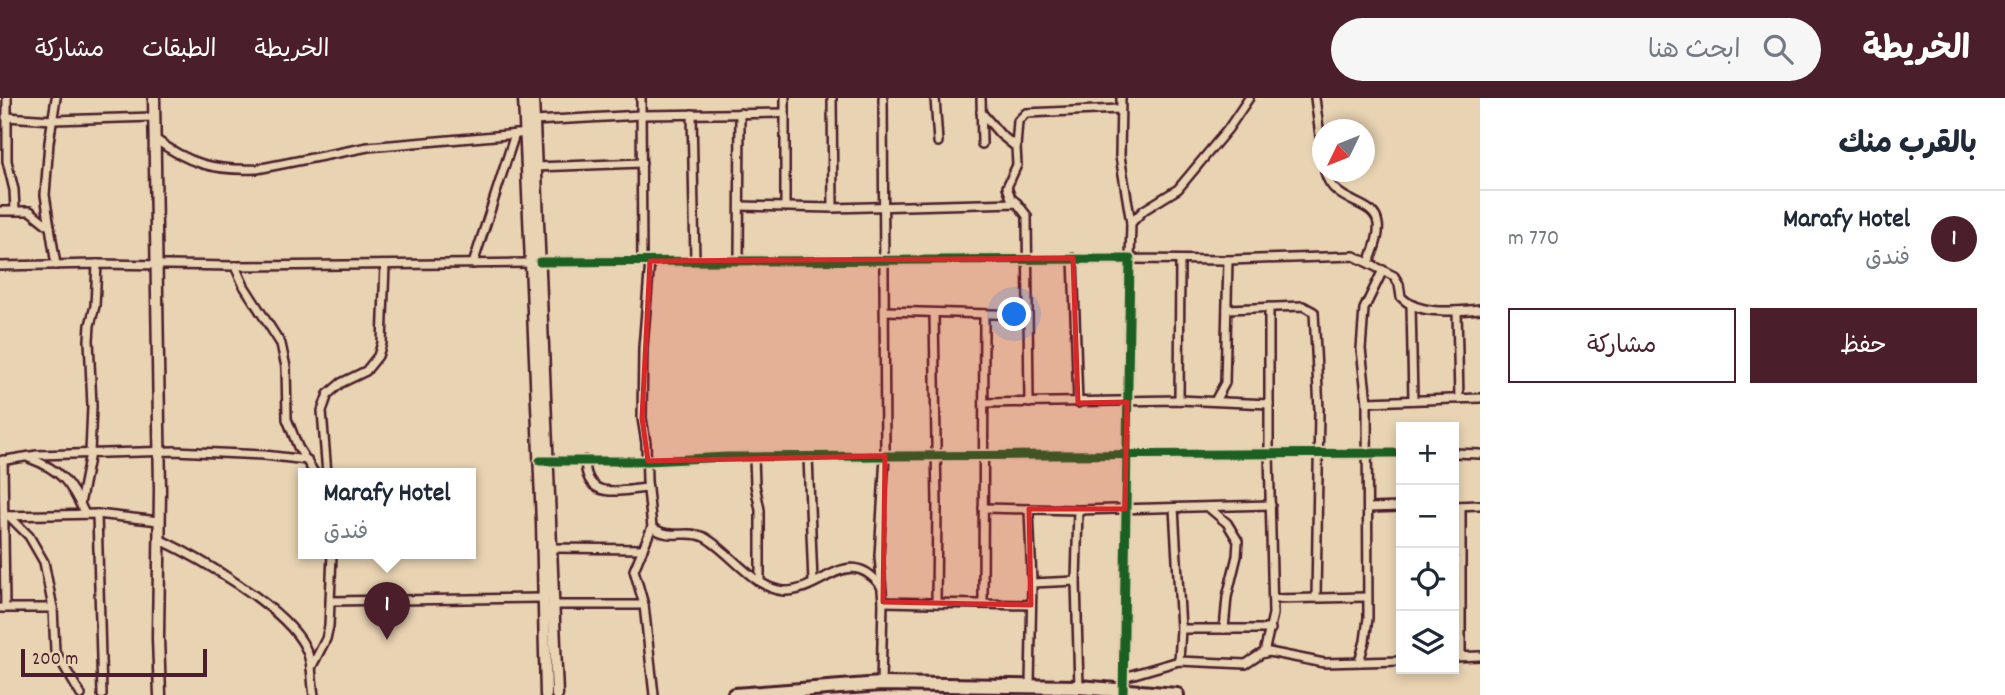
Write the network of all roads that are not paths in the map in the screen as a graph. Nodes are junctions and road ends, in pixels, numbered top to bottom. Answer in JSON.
{"nodes":[{"id":1,"x":7,"y":98,"type":"edge"},
{"id":2,"x":56,"y":98,"type":"edge"},
{"id":3,"x":154,"y":98,"type":"edge"},
{"id":4,"x":524,"y":98,"type":"edge"},
{"id":5,"x":533,"y":98,"type":"edge"},
{"id":6,"x":641,"y":98,"type":"edge"},
{"id":7,"x":785,"y":98,"type":"edge"},
{"id":8,"x":832,"y":98,"type":"edge"},
{"id":9,"x":883,"y":98,"type":"edge"},
{"id":10,"x":935,"y":98,"type":"edge"},
{"id":11,"x":981,"y":98,"type":"edge"},
{"id":12,"x":1121,"y":98,"type":"edge"},
{"id":13,"x":1249,"y":98,"type":"edge"},
{"id":14,"x":1315,"y":98,"type":"edge"},
{"id":15,"x":1120,"y":109,"type":"junction"},
{"id":16,"x":981,"y":112,"type":"junction"},
{"id":17,"x":740,"y":113,"type":"junction"},
{"id":18,"x":785,"y":113,"type":"junction"},
{"id":19,"x":692,"y":114,"type":"junction"},
{"id":20,"x":641,"y":115,"type":"junction"},
{"id":21,"x":6,"y":117,"type":"junction"},
{"id":22,"x":154,"y":117,"type":"junction"},
{"id":23,"x":1318,"y":119,"type":"edge"},
{"id":24,"x":53,"y":120,"type":"junction"},
{"id":25,"x":534,"y":121,"type":"junction"},
{"id":26,"x":525,"y":133,"type":"junction"},
{"id":27,"x":154,"y":138,"type":"junction"},
{"id":28,"x":939,"y":142,"type":"dead end"},
{"id":29,"x":982,"y":144,"type":"dead end"},
{"id":30,"x":1016,"y":147,"type":"junction"},
{"id":31,"x":642,"y":163,"type":"junction"},
{"id":32,"x":536,"y":167,"type":"junction"},
{"id":33,"x":1329,"y":182,"type":"edge"},
{"id":34,"x":1017,"y":203,"type":"junction"},
{"id":35,"x":740,"y":206,"type":"junction"},
{"id":36,"x":785,"y":206,"type":"junction"},
{"id":37,"x":885,"y":207,"type":"junction"},
{"id":38,"x":833,"y":208,"type":"junction"},
{"id":39,"x":15,"y":210,"type":"junction"},
{"id":40,"x":0,"y":211,"type":"edge"},
{"id":41,"x":1131,"y":223,"type":"junction"},
{"id":42,"x":51,"y":228,"type":"junction"},
{"id":43,"x":1028,"y":258,"type":"junction"},
{"id":44,"x":1073,"y":258,"type":"junction"},
{"id":45,"x":1130,"y":259,"type":"junction"},
{"id":46,"x":884,"y":260,"type":"junction"},
{"id":47,"x":1180,"y":260,"type":"junction"},
{"id":48,"x":1228,"y":260,"type":"junction"},
{"id":49,"x":646,"y":261,"type":"junction"},
{"id":50,"x":695,"y":261,"type":"junction"},
{"id":51,"x":739,"y":261,"type":"junction"},
{"id":52,"x":536,"y":262,"type":"junction"},
{"id":53,"x":1369,"y":263,"type":"junction"},
{"id":54,"x":97,"y":264,"type":"junction"},
{"id":55,"x":157,"y":264,"type":"junction"},
{"id":56,"x":473,"y":264,"type":"junction"},
{"id":57,"x":56,"y":265,"type":"junction"},
{"id":58,"x":385,"y":265,"type":"junction"},
{"id":59,"x":0,"y":266,"type":"edge"},
{"id":60,"x":235,"y":266,"type":"junction"},
{"id":61,"x":1383,"y":270,"type":"junction"},
{"id":62,"x":1411,"y":305,"type":"junction"},
{"id":63,"x":1269,"y":307,"type":"junction"},
{"id":64,"x":1227,"y":309,"type":"junction"},
{"id":65,"x":1480,"y":309,"type":"edge"},
{"id":66,"x":884,"y":311,"type":"junction"},
{"id":67,"x":1457,"y":311,"type":"junction"},
{"id":68,"x":934,"y":313,"type":"junction"},
{"id":69,"x":984,"y":314,"type":"junction"},
{"id":70,"x":1027,"y":315,"type":"junction"},
{"id":71,"x":1480,"y":398,"type":"edge"},
{"id":72,"x":1459,"y":399,"type":"junction"},
{"id":73,"x":1179,"y":400,"type":"junction"},
{"id":74,"x":1413,"y":400,"type":"junction"},
{"id":75,"x":1215,"y":401,"type":"junction"},
{"id":76,"x":1127,"y":402,"type":"junction"},
{"id":77,"x":1367,"y":402,"type":"junction"},
{"id":78,"x":1028,"y":403,"type":"junction"},
{"id":79,"x":1078,"y":403,"type":"junction"},
{"id":80,"x":984,"y":404,"type":"junction"},
{"id":81,"x":1269,"y":404,"type":"junction"},
{"id":82,"x":159,"y":452,"type":"junction"},
{"id":83,"x":90,"y":453,"type":"junction"},
{"id":84,"x":1269,"y":453,"type":"junction"},
{"id":85,"x":1317,"y":453,"type":"junction"},
{"id":86,"x":1396,"y":453,"type":"edge"},
{"id":87,"x":1459,"y":453,"type":"edge"},
{"id":88,"x":1126,"y":454,"type":"junction"},
{"id":89,"x":1366,"y":454,"type":"junction"},
{"id":90,"x":1480,"y":454,"type":"edge"},
{"id":91,"x":885,"y":456,"type":"junction"},
{"id":92,"x":936,"y":456,"type":"junction"},
{"id":93,"x":983,"y":456,"type":"junction"},
{"id":94,"x":26,"y":457,"type":"junction"},
{"id":95,"x":754,"y":457,"type":"junction"},
{"id":96,"x":808,"y":457,"type":"junction"},
{"id":97,"x":307,"y":460,"type":"junction"},
{"id":98,"x":585,"y":460,"type":"junction"},
{"id":99,"x":1,"y":461,"type":"edge"},
{"id":100,"x":544,"y":461,"type":"junction"},
{"id":101,"x":648,"y":461,"type":"junction"},
{"id":102,"x":312,"y":468,"type":"edge"},
{"id":103,"x":327,"y":468,"type":"edge"},
{"id":104,"x":648,"y":488,"type":"junction"},
{"id":105,"x":80,"y":503,"type":"junction"},
{"id":106,"x":1271,"y":505,"type":"junction"},
{"id":107,"x":1480,"y":505,"type":"edge"},
{"id":108,"x":1459,"y":506,"type":"edge"},
{"id":109,"x":1208,"y":507,"type":"junction"},
{"id":110,"x":1396,"y":507,"type":"edge"},
{"id":111,"x":984,"y":508,"type":"junction"},
{"id":112,"x":1174,"y":508,"type":"junction"},
{"id":113,"x":1369,"y":508,"type":"junction"},
{"id":114,"x":1029,"y":509,"type":"junction"},
{"id":115,"x":1125,"y":509,"type":"junction"},
{"id":116,"x":1078,"y":510,"type":"junction"},
{"id":117,"x":86,"y":514,"type":"junction"},
{"id":118,"x":97,"y":514,"type":"junction"},
{"id":119,"x":7,"y":516,"type":"junction"},
{"id":120,"x":159,"y":521,"type":"junction"},
{"id":121,"x":652,"y":527,"type":"junction"},
{"id":122,"x":159,"y":539,"type":"junction"},
{"id":123,"x":552,"y":548,"type":"junction"},
{"id":124,"x":1457,"y":548,"type":"edge"},
{"id":125,"x":643,"y":550,"type":"junction"},
{"id":126,"x":332,"y":559,"type":"edge"},
{"id":127,"x":1076,"y":581,"type":"junction"},
{"id":128,"x":760,"y":582,"type":"junction"},
{"id":129,"x":813,"y":582,"type":"junction"},
{"id":130,"x":1032,"y":583,"type":"junction"},
{"id":131,"x":881,"y":587,"type":"junction"},
{"id":132,"x":1367,"y":597,"type":"junction"},
{"id":133,"x":1316,"y":598,"type":"junction"},
{"id":134,"x":1273,"y":599,"type":"junction"},
{"id":135,"x":331,"y":601,"type":"junction"},
{"id":136,"x":548,"y":601,"type":"junction"},
{"id":137,"x":883,"y":602,"type":"junction"},
{"id":138,"x":936,"y":603,"type":"junction"},
{"id":139,"x":984,"y":604,"type":"junction"},
{"id":140,"x":1031,"y":604,"type":"junction"},
{"id":141,"x":644,"y":605,"type":"junction"},
{"id":142,"x":3,"y":608,"type":"edge"},
{"id":143,"x":53,"y":608,"type":"junction"},
{"id":144,"x":1457,"y":611,"type":"edge"},
{"id":145,"x":1224,"y":628,"type":"junction"},
{"id":146,"x":1181,"y":629,"type":"junction"},
{"id":147,"x":1271,"y":629,"type":"junction"},
{"id":148,"x":1264,"y":653,"type":"junction"},
{"id":149,"x":1459,"y":656,"type":"edge"},
{"id":150,"x":1480,"y":656,"type":"edge"},
{"id":151,"x":1179,"y":661,"type":"junction"},
{"id":152,"x":1396,"y":661,"type":"edge"},
{"id":153,"x":1359,"y":663,"type":"junction"},
{"id":154,"x":311,"y":669,"type":"junction"},
{"id":155,"x":881,"y":684,"type":"junction"},
{"id":156,"x":1030,"y":685,"type":"junction"},
{"id":157,"x":1079,"y":687,"type":"junction"},
{"id":158,"x":1123,"y":687,"type":"edge"},
{"id":159,"x":81,"y":695,"type":"edge"},
{"id":160,"x":102,"y":695,"type":"edge"},
{"id":161,"x":160,"y":695,"type":"edge"},
{"id":162,"x":314,"y":695,"type":"edge"},
{"id":163,"x":546,"y":695,"type":"edge"},
{"id":164,"x":557,"y":695,"type":"edge"},
{"id":165,"x":654,"y":695,"type":"edge"},
{"id":166,"x":734,"y":695,"type":"edge"},
{"id":167,"x":1177,"y":695,"type":"edge"}],
"edges":[{"from":1,"to":21,"type":"street"},
{"from":2,"to":24,"type":"street"},
{"from":3,"to":22,"type":"main road"},
{"from":4,"to":26,"type":"main road"},
{"from":5,"to":25,"type":"main road"},
{"from":6,"to":20,"type":"street"},
{"from":7,"to":18,"type":"street"},
{"from":8,"to":38,"type":"street"},
{"from":9,"to":37,"type":"street"},
{"from":10,"to":28,"type":"street"},
{"from":11,"to":16,"type":"street"},
{"from":12,"to":15,"type":"street"},
{"from":13,"to":41,"type":"street"},
{"from":14,"to":23,"type":"street"},
{"from":15,"to":30,"type":"street"},
{"from":15,"to":41,"type":"street"},
{"from":16,"to":29,"type":"street"},
{"from":16,"to":30,"type":"street"},
{"from":17,"to":18,"type":"street"},
{"from":17,"to":19,"type":"street"},
{"from":17,"to":35,"type":"street"},
{"from":18,"to":36,"type":"street"},
{"from":19,"to":20,"type":"street"},
{"from":19,"to":50,"type":"street"},
{"from":20,"to":25,"type":"street"},
{"from":20,"to":31,"type":"street"},
{"from":21,"to":24,"type":"street"},
{"from":21,"to":39,"type":"street"},
{"from":22,"to":24,"type":"street"},
{"from":22,"to":27,"type":"main road"},
{"from":24,"to":42,"type":"street"},
{"from":25,"to":26,"type":"main road"},
{"from":26,"to":27,"type":"street"},
{"from":26,"to":32,"type":"main road"},
{"from":26,"to":52,"type":"main road"},
{"from":26,"to":56,"type":"street"},
{"from":27,"to":55,"type":"main road"},
{"from":30,"to":34,"type":"street"},
{"from":31,"to":32,"type":"street"},
{"from":31,"to":49,"type":"street"},
{"from":32,"to":52,"type":"main road"},
{"from":33,"to":53,"type":"street"},
{"from":34,"to":37,"type":"street"},
{"from":34,"to":43,"type":"street"},
{"from":35,"to":36,"type":"street"},
{"from":35,"to":51,"type":"street"},
{"from":36,"to":38,"type":"street"},
{"from":37,"to":38,"type":"street"},
{"from":37,"to":46,"type":"street"},
{"from":39,"to":40,"type":"street"},
{"from":39,"to":42,"type":"street"},
{"from":41,"to":45,"type":"street"},
{"from":42,"to":57,"type":"street"},
{"from":43,"to":44,"type":"street"},
{"from":43,"to":46,"type":"street"},
{"from":43,"to":70,"type":"street"},
{"from":44,"to":45,"type":"street"},
{"from":44,"to":79,"type":"street"},
{"from":45,"to":47,"type":"street"},
{"from":45,"to":76,"type":"street"},
{"from":46,"to":51,"type":"street"},
{"from":46,"to":66,"type":"street"},
{"from":47,"to":48,"type":"street"},
{"from":47,"to":73,"type":"street"},
{"from":48,"to":53,"type":"street"},
{"from":48,"to":64,"type":"street"},
{"from":49,"to":50,"type":"street"},
{"from":49,"to":52,"type":"street"},
{"from":49,"to":101,"type":"street"},
{"from":50,"to":51,"type":"street"},
{"from":52,"to":56,"type":"street"},
{"from":52,"to":100,"type":"main road"},
{"from":53,"to":61,"type":"street"},
{"from":54,"to":55,"type":"street"},
{"from":54,"to":57,"type":"street"},
{"from":54,"to":83,"type":"street"},
{"from":55,"to":60,"type":"street"},
{"from":55,"to":82,"type":"main road"},
{"from":56,"to":58,"type":"street"},
{"from":57,"to":59,"type":"street"},
{"from":58,"to":60,"type":"street"},
{"from":58,"to":103,"type":"street"},
{"from":60,"to":97,"type":"street"},
{"from":61,"to":62,"type":"street"},
{"from":61,"to":77,"type":"street"},
{"from":62,"to":67,"type":"street"},
{"from":62,"to":74,"type":"street"},
{"from":63,"to":64,"type":"street"},
{"from":63,"to":81,"type":"street"},
{"from":63,"to":85,"type":"street"},
{"from":64,"to":75,"type":"street"},
{"from":65,"to":67,"type":"street"},
{"from":66,"to":68,"type":"street"},
{"from":66,"to":91,"type":"street"},
{"from":67,"to":72,"type":"street"},
{"from":68,"to":69,"type":"street"},
{"from":68,"to":92,"type":"street"},
{"from":69,"to":70,"type":"street"},
{"from":69,"to":80,"type":"street"},
{"from":70,"to":78,"type":"street"},
{"from":71,"to":72,"type":"street"},
{"from":72,"to":74,"type":"street"},
{"from":73,"to":75,"type":"street"},
{"from":73,"to":76,"type":"street"},
{"from":74,"to":77,"type":"street"},
{"from":75,"to":81,"type":"street"},
{"from":76,"to":79,"type":"street"},
{"from":76,"to":88,"type":"street"},
{"from":77,"to":89,"type":"street"},
{"from":78,"to":79,"type":"street"},
{"from":78,"to":80,"type":"street"},
{"from":80,"to":93,"type":"street"},
{"from":81,"to":84,"type":"street"},
{"from":82,"to":83,"type":"street"},
{"from":82,"to":97,"type":"street"},
{"from":82,"to":120,"type":"main road"},
{"from":83,"to":94,"type":"street"},
{"from":83,"to":105,"type":"street"},
{"from":84,"to":85,"type":"street"},
{"from":84,"to":88,"type":"street"},
{"from":84,"to":106,"type":"street"},
{"from":85,"to":89,"type":"street"},
{"from":85,"to":133,"type":"street"},
{"from":86,"to":89,"type":"street"},
{"from":87,"to":90,"type":"street"},
{"from":88,"to":93,"type":"street"},
{"from":88,"to":115,"type":"street"},
{"from":89,"to":113,"type":"street"},
{"from":91,"to":92,"type":"street"},
{"from":91,"to":96,"type":"street"},
{"from":91,"to":131,"type":"street"},
{"from":92,"to":93,"type":"street"},
{"from":92,"to":138,"type":"street"},
{"from":93,"to":111,"type":"street"},
{"from":94,"to":99,"type":"street"},
{"from":94,"to":105,"type":"street"},
{"from":95,"to":96,"type":"street"},
{"from":95,"to":101,"type":"street"},
{"from":95,"to":128,"type":"street"},
{"from":96,"to":129,"type":"street"},
{"from":97,"to":102,"type":"street"},
{"from":98,"to":100,"type":"street"},
{"from":98,"to":101,"type":"street"},
{"from":98,"to":104,"type":"street"},
{"from":99,"to":119,"type":"street"},
{"from":100,"to":123,"type":"main road"},
{"from":100,"to":136,"type":"main road"},
{"from":101,"to":104,"type":"street"},
{"from":104,"to":121,"type":"street"},
{"from":105,"to":117,"type":"street"},
{"from":106,"to":109,"type":"street"},
{"from":106,"to":134,"type":"street"},
{"from":107,"to":108,"type":"street"},
{"from":109,"to":112,"type":"street"},
{"from":109,"to":145,"type":"street"},
{"from":110,"to":113,"type":"street"},
{"from":111,"to":114,"type":"street"},
{"from":111,"to":139,"type":"street"},
{"from":112,"to":115,"type":"street"},
{"from":112,"to":146,"type":"street"},
{"from":113,"to":132,"type":"street"},
{"from":114,"to":116,"type":"street"},
{"from":114,"to":130,"type":"street"},
{"from":115,"to":116,"type":"street"},
{"from":115,"to":158,"type":"street"},
{"from":116,"to":127,"type":"street"},
{"from":117,"to":118,"type":"street"},
{"from":117,"to":119,"type":"street"},
{"from":118,"to":120,"type":"street"},
{"from":118,"to":160,"type":"street"},
{"from":119,"to":142,"type":"street"},
{"from":119,"to":143,"type":"street"},
{"from":120,"to":122,"type":"main road"},
{"from":121,"to":125,"type":"street"},
{"from":121,"to":128,"type":"street"},
{"from":122,"to":154,"type":"street"},
{"from":122,"to":161,"type":"main road"},
{"from":123,"to":125,"type":"street"},
{"from":123,"to":136,"type":"main road"},
{"from":124,"to":144,"type":"street"},
{"from":125,"to":141,"type":"street"},
{"from":126,"to":135,"type":"street"},
{"from":127,"to":130,"type":"street"},
{"from":127,"to":157,"type":"street"},
{"from":128,"to":129,"type":"street"},
{"from":129,"to":131,"type":"street"},
{"from":130,"to":140,"type":"street"},
{"from":131,"to":137,"type":"street"},
{"from":132,"to":133,"type":"street"},
{"from":132,"to":153,"type":"street"},
{"from":133,"to":134,"type":"street"},
{"from":134,"to":147,"type":"street"},
{"from":135,"to":136,"type":"street"},
{"from":135,"to":154,"type":"street"},
{"from":136,"to":141,"type":"street"},
{"from":136,"to":163,"type":"main road"},
{"from":136,"to":164,"type":"main road"},
{"from":137,"to":138,"type":"street"},
{"from":137,"to":155,"type":"street"},
{"from":138,"to":139,"type":"street"},
{"from":139,"to":140,"type":"street"},
{"from":140,"to":156,"type":"street"},
{"from":141,"to":165,"type":"street"},
{"from":142,"to":143,"type":"street"},
{"from":143,"to":159,"type":"street"},
{"from":145,"to":146,"type":"street"},
{"from":145,"to":147,"type":"street"},
{"from":146,"to":151,"type":"street"},
{"from":147,"to":148,"type":"street"},
{"from":148,"to":151,"type":"street"},
{"from":148,"to":153,"type":"street"},
{"from":149,"to":150,"type":"street"},
{"from":151,"to":158,"type":"street"},
{"from":152,"to":153,"type":"street"},
{"from":154,"to":162,"type":"street"},
{"from":155,"to":156,"type":"highway"},
{"from":155,"to":166,"type":"highway"},
{"from":156,"to":157,"type":"highway"},
{"from":157,"to":158,"type":"highway"},
{"from":158,"to":167,"type":"highway"}]}
